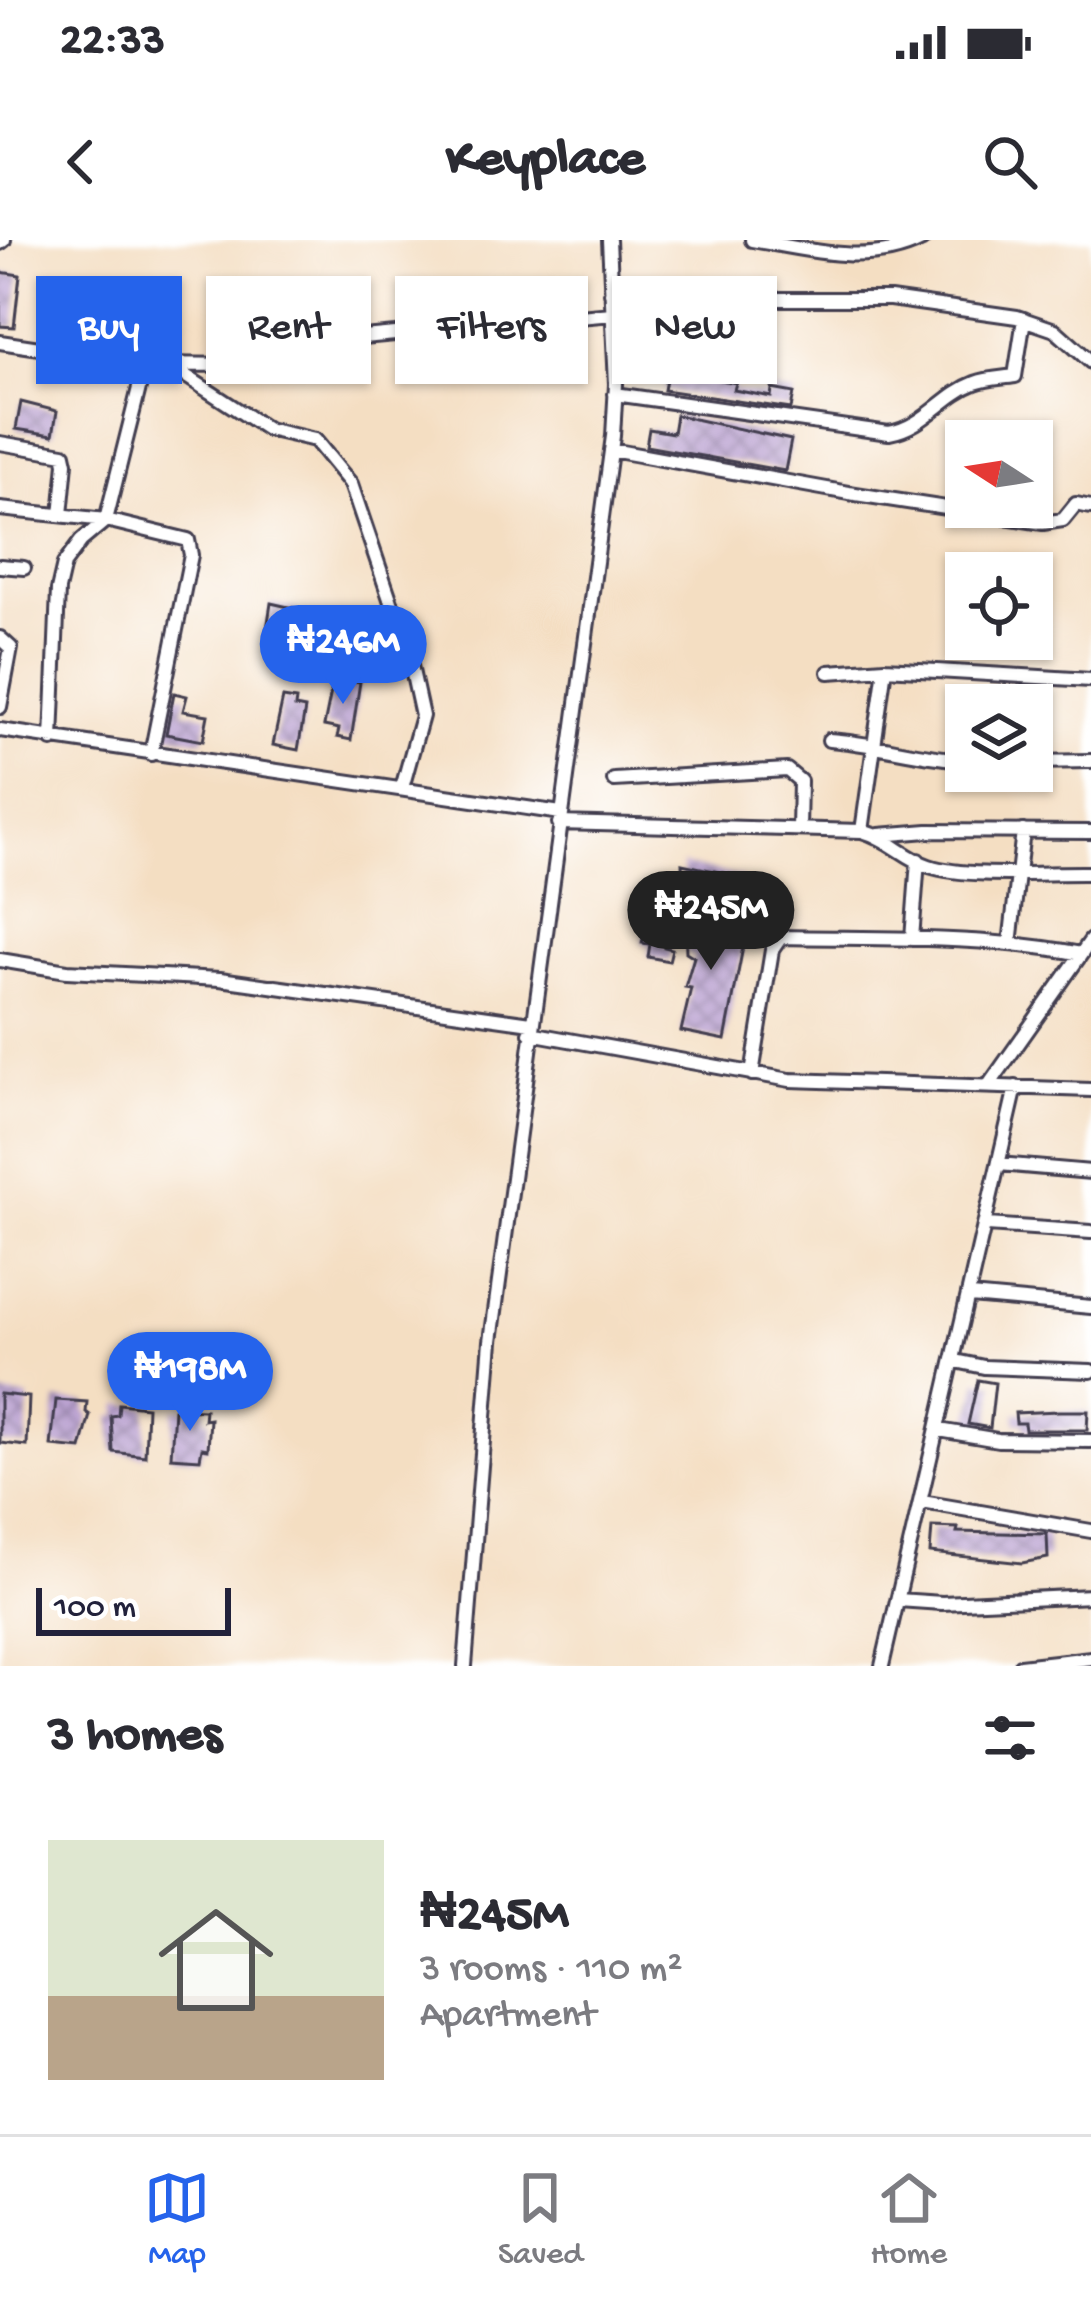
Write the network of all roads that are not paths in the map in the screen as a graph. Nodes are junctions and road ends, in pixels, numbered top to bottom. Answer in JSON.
{"nodes":[{"id":1,"x":609,"y":240,"type":"edge"},
{"id":2,"x":752,"y":240,"type":"edge"},
{"id":3,"x":922,"y":240,"type":"edge"},
{"id":4,"x":611,"y":293,"type":"junction"},
{"id":5,"x":612,"y":314,"type":"joint"},
{"id":6,"x":1024,"y":319,"type":"junction"},
{"id":7,"x":0,"y":343,"type":"edge"},
{"id":8,"x":36,"y":348,"type":"edge"},
{"id":9,"x":1091,"y":362,"type":"edge"},
{"id":10,"x":182,"y":363,"type":"edge"},
{"id":11,"x":182,"y":374,"type":"edge"},
{"id":12,"x":141,"y":384,"type":"edge"},
{"id":13,"x":615,"y":384,"type":"edge"},
{"id":14,"x":615,"y":394,"type":"junction"},
{"id":15,"x":0,"y":442,"type":"edge"},
{"id":16,"x":611,"y":450,"type":"junction"},
{"id":17,"x":1091,"y":507,"type":"edge"},
{"id":18,"x":0,"y":508,"type":"edge"},
{"id":19,"x":61,"y":515,"type":"junction"},
{"id":20,"x":106,"y":520,"type":"junction"},
{"id":21,"x":0,"y":566,"type":"edge"},
{"id":22,"x":24,"y":568,"type":"dead end"},
{"id":23,"x":0,"y":638,"type":"edge"},
{"id":24,"x":884,"y":668,"type":"junction"},
{"id":25,"x":829,"y":672,"type":"dead end"},
{"id":26,"x":1091,"y":680,"type":"edge"},
{"id":27,"x":0,"y":707,"type":"edge"},
{"id":28,"x":0,"y":730,"type":"edge"},
{"id":29,"x":52,"y":740,"type":"junction"},
{"id":30,"x":830,"y":740,"type":"dead end"},
{"id":31,"x":874,"y":742,"type":"junction"},
{"id":32,"x":151,"y":754,"type":"junction"},
{"id":33,"x":945,"y":759,"type":"edge"},
{"id":34,"x":1091,"y":760,"type":"edge"},
{"id":35,"x":1053,"y":761,"type":"edge"},
{"id":36,"x":614,"y":779,"type":"dead end"},
{"id":37,"x":401,"y":788,"type":"junction"},
{"id":38,"x":560,"y":818,"type":"junction"},
{"id":39,"x":800,"y":829,"type":"junction"},
{"id":40,"x":862,"y":831,"type":"junction"},
{"id":41,"x":1023,"y":831,"type":"junction"},
{"id":42,"x":1091,"y":832,"type":"edge"},
{"id":43,"x":878,"y":836,"type":"junction"},
{"id":44,"x":918,"y":860,"type":"junction"},
{"id":45,"x":1019,"y":871,"type":"junction"},
{"id":46,"x":1091,"y":873,"type":"edge"},
{"id":47,"x":912,"y":939,"type":"junction"},
{"id":48,"x":1010,"y":944,"type":"junction"},
{"id":49,"x":1088,"y":945,"type":"edge"},
{"id":50,"x":0,"y":960,"type":"edge"},
{"id":51,"x":531,"y":1028,"type":"junction"},
{"id":52,"x":752,"y":1074,"type":"junction"},
{"id":53,"x":989,"y":1085,"type":"junction"},
{"id":54,"x":1016,"y":1087,"type":"junction"},
{"id":55,"x":1091,"y":1090,"type":"edge"},
{"id":56,"x":999,"y":1164,"type":"junction"},
{"id":57,"x":1091,"y":1172,"type":"edge"},
{"id":58,"x":987,"y":1225,"type":"junction"},
{"id":59,"x":1091,"y":1232,"type":"edge"},
{"id":60,"x":970,"y":1296,"type":"junction"},
{"id":61,"x":1091,"y":1307,"type":"edge"},
{"id":62,"x":956,"y":1361,"type":"junction"},
{"id":63,"x":1091,"y":1371,"type":"edge"},
{"id":64,"x":939,"y":1430,"type":"junction"},
{"id":65,"x":1091,"y":1442,"type":"edge"},
{"id":66,"x":922,"y":1502,"type":"junction"},
{"id":67,"x":1091,"y":1531,"type":"edge"},
{"id":68,"x":1091,"y":1596,"type":"edge"},
{"id":69,"x":898,"y":1600,"type":"junction"},
{"id":70,"x":1091,"y":1658,"type":"edge"},
{"id":71,"x":1029,"y":1665,"type":"edge"},
{"id":72,"x":465,"y":1666,"type":"edge"},
{"id":73,"x":882,"y":1666,"type":"edge"}],
"edges":[{"from":1,"to":4,"type":"street"},
{"from":2,"to":3,"type":"street"},
{"from":4,"to":5,"type":"street"},
{"from":4,"to":6,"type":"street"},
{"from":5,"to":10,"type":"street"},
{"from":6,"to":9,"type":"street"},
{"from":6,"to":14,"type":"street"},
{"from":7,"to":8,"type":"street"},
{"from":11,"to":37,"type":"street"},
{"from":12,"to":20,"type":"street"},
{"from":13,"to":14,"type":"street"},
{"from":14,"to":16,"type":"street"},
{"from":15,"to":19,"type":"street"},
{"from":16,"to":17,"type":"street"},
{"from":16,"to":38,"type":"street"},
{"from":18,"to":19,"type":"street"},
{"from":19,"to":20,"type":"street"},
{"from":20,"to":29,"type":"street"},
{"from":20,"to":32,"type":"street"},
{"from":21,"to":22,"type":"street"},
{"from":23,"to":27,"type":"street"},
{"from":24,"to":25,"type":"street"},
{"from":24,"to":26,"type":"street"},
{"from":24,"to":31,"type":"street"},
{"from":28,"to":29,"type":"street"},
{"from":29,"to":32,"type":"street"},
{"from":30,"to":31,"type":"street"},
{"from":31,"to":33,"type":"street"},
{"from":31,"to":40,"type":"street"},
{"from":32,"to":37,"type":"street"},
{"from":34,"to":35,"type":"street"},
{"from":36,"to":39,"type":"street"},
{"from":37,"to":38,"type":"street"},
{"from":38,"to":39,"type":"street"},
{"from":38,"to":51,"type":"street"},
{"from":39,"to":40,"type":"street"},
{"from":40,"to":43,"type":"street"},
{"from":41,"to":42,"type":"street"},
{"from":41,"to":43,"type":"street"},
{"from":41,"to":45,"type":"street"},
{"from":43,"to":44,"type":"street"},
{"from":44,"to":45,"type":"street"},
{"from":44,"to":47,"type":"street"},
{"from":45,"to":46,"type":"street"},
{"from":45,"to":48,"type":"street"},
{"from":47,"to":48,"type":"street"},
{"from":47,"to":52,"type":"street"},
{"from":48,"to":49,"type":"street"},
{"from":49,"to":53,"type":"street"},
{"from":50,"to":51,"type":"street"},
{"from":51,"to":52,"type":"street"},
{"from":51,"to":72,"type":"street"},
{"from":52,"to":53,"type":"street"},
{"from":53,"to":54,"type":"street"},
{"from":54,"to":55,"type":"street"},
{"from":54,"to":56,"type":"street"},
{"from":56,"to":57,"type":"street"},
{"from":56,"to":58,"type":"street"},
{"from":58,"to":59,"type":"street"},
{"from":58,"to":60,"type":"street"},
{"from":60,"to":61,"type":"street"},
{"from":60,"to":62,"type":"street"},
{"from":62,"to":63,"type":"street"},
{"from":62,"to":64,"type":"street"},
{"from":64,"to":65,"type":"street"},
{"from":64,"to":66,"type":"street"},
{"from":66,"to":67,"type":"street"},
{"from":66,"to":69,"type":"street"},
{"from":68,"to":69,"type":"street"},
{"from":69,"to":73,"type":"street"},
{"from":70,"to":71,"type":"street"}]}
